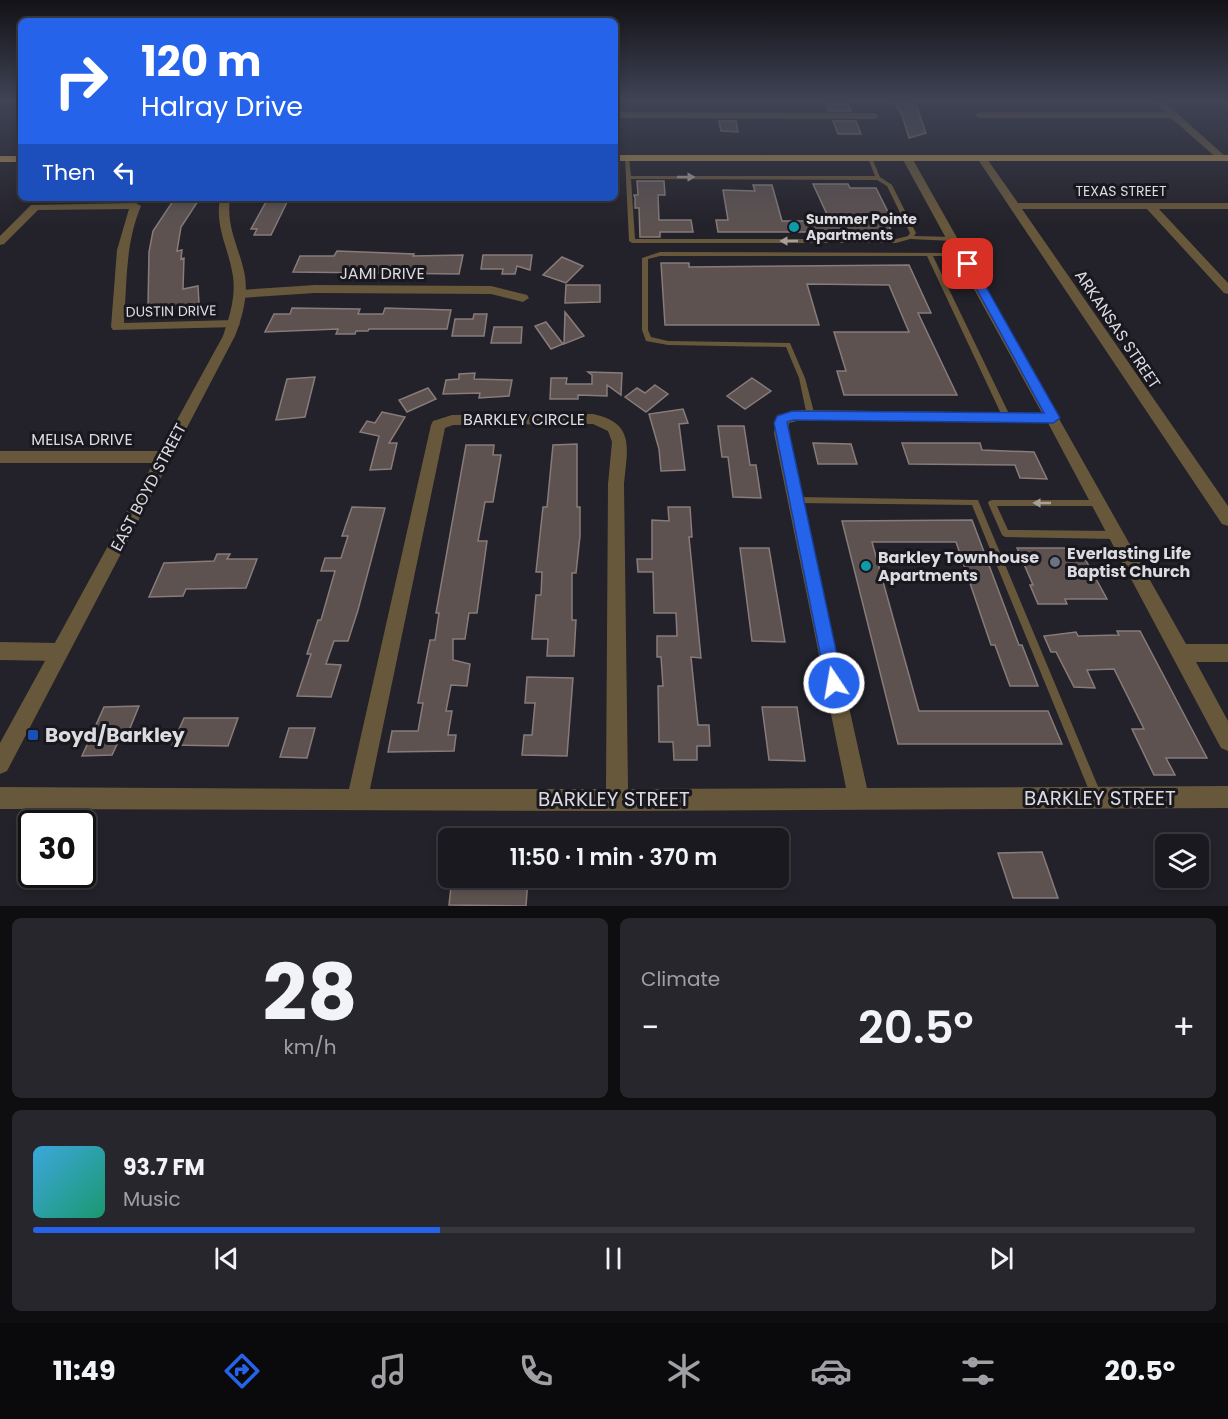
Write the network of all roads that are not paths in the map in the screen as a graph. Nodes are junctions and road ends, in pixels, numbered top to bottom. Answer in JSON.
{"nodes":[{"id":1,"x":1207,"y":143,"type":"edge"},
{"id":2,"x":618,"y":158,"type":"edge"},
{"id":3,"x":627,"y":158,"type":"junction"},
{"id":4,"x":870,"y":158,"type":"junction"},
{"id":5,"x":907,"y":158,"type":"junction"},
{"id":6,"x":982,"y":158,"type":"junction"},
{"id":7,"x":1225,"y":158,"type":"edge"},
{"id":8,"x":0,"y":159,"type":"edge"},
{"id":9,"x":18,"y":159,"type":"edge"},
{"id":10,"x":628,"y":177,"type":"junction"},
{"id":11,"x":878,"y":178,"type":"junction"},
{"id":12,"x":225,"y":201,"type":"edge"},
{"id":13,"x":1014,"y":206,"type":"junction"},
{"id":14,"x":1150,"y":206,"type":"junction"},
{"id":15,"x":1228,"y":206,"type":"edge"},
{"id":16,"x":910,"y":237,"type":"junction"},
{"id":17,"x":953,"y":238,"type":"junction"},
{"id":18,"x":0,"y":242,"type":"edge"},
{"id":19,"x":929,"y":254,"type":"junction"},
{"id":20,"x":962,"y":254,"type":"junction"},
{"id":21,"x":1228,"y":290,"type":"edge"},
{"id":22,"x":240,"y":294,"type":"junction"},
{"id":23,"x":523,"y":298,"type":"dead end"},
{"id":24,"x":234,"y":324,"type":"junction"},
{"id":25,"x":811,"y":416,"type":"junction"},
{"id":26,"x":1007,"y":418,"type":"junction"},
{"id":27,"x":1053,"y":418,"type":"junction"},
{"id":28,"x":0,"y":457,"type":"edge"},
{"id":29,"x":164,"y":457,"type":"junction"},
{"id":30,"x":796,"y":500,"type":"junction"},
{"id":31,"x":1100,"y":503,"type":"junction"},
{"id":32,"x":1228,"y":519,"type":"edge"},
{"id":33,"x":1118,"y":536,"type":"junction"},
{"id":34,"x":0,"y":651,"type":"edge"},
{"id":35,"x":58,"y":652,"type":"junction"},
{"id":36,"x":1179,"y":653,"type":"junction"},
{"id":37,"x":1228,"y":653,"type":"edge"},
{"id":38,"x":1228,"y":741,"type":"edge"},
{"id":39,"x":0,"y":764,"type":"edge"},
{"id":40,"x":358,"y":797,"type":"junction"},
{"id":41,"x":858,"y":797,"type":"junction"},
{"id":42,"x":1228,"y":797,"type":"edge"},
{"id":43,"x":0,"y":798,"type":"edge"},
{"id":44,"x":1098,"y":799,"type":"junction"},
{"id":45,"x":617,"y":800,"type":"junction"}],
"edges":[{"from":1,"to":7,"type":"street"},
{"from":2,"to":3,"type":"main road"},
{"from":3,"to":4,"type":"main road"},
{"from":3,"to":10,"type":"lane"},
{"from":4,"to":5,"type":"main road"},
{"from":4,"to":11,"type":"lane"},
{"from":5,"to":6,"type":"main road"},
{"from":5,"to":17,"type":"street"},
{"from":6,"to":7,"type":"main road"},
{"from":6,"to":13,"type":"street","name":"ARKANSAS STREET"},
{"from":8,"to":9,"type":"main road"},
{"from":10,"to":11,"type":"lane","one_way":true},
{"from":16,"to":10,"type":"lane","one_way":true},
{"from":11,"to":16,"type":"lane"},
{"from":12,"to":22,"type":"street","name":"EAST BOYD STREET"},
{"from":13,"to":14,"type":"street","name":"TEXAS STREET"},
{"from":13,"to":32,"type":"street","name":"ARKANSAS STREET"},
{"from":14,"to":15,"type":"street","name":"TEXAS STREET"},
{"from":14,"to":21,"type":"street"},
{"from":16,"to":17,"type":"lane"},
{"from":17,"to":20,"type":"street"},
{"from":18,"to":24,"type":"street","name":"DUSTIN DRIVE"},
{"from":19,"to":20,"type":"lane"},
{"from":19,"to":25,"type":"lane"},
{"from":19,"to":26,"type":"lane"},
{"from":20,"to":27,"type":"street"},
{"from":22,"to":23,"type":"street","name":"JAMI DRIVE"},
{"from":22,"to":24,"type":"street","name":"EAST BOYD STREET"},
{"from":24,"to":29,"type":"street","name":"EAST BOYD STREET"},
{"from":25,"to":26,"type":"street"},
{"from":25,"to":30,"type":"street"},
{"from":26,"to":27,"type":"street"},
{"from":27,"to":31,"type":"street"},
{"from":28,"to":29,"type":"street","name":"MELISA DRIVE"},
{"from":29,"to":35,"type":"street","name":"EAST BOYD STREET"},
{"from":30,"to":41,"type":"street"},
{"from":30,"to":44,"type":"lane"},
{"from":31,"to":33,"type":"street"},
{"from":31,"to":33,"type":"lane","one_way":true},
{"from":33,"to":36,"type":"street"},
{"from":34,"to":35,"type":"street"},
{"from":35,"to":39,"type":"street","name":"EAST BOYD STREET"},
{"from":36,"to":37,"type":"street"},
{"from":36,"to":38,"type":"street"},
{"from":40,"to":43,"type":"street","name":"BARKLEY STREET"},
{"from":40,"to":45,"type":"street","name":"BARKLEY STREET"},
{"from":40,"to":45,"type":"street","name":"BARKLEY CIRCLE"},
{"from":41,"to":44,"type":"street","name":"BARKLEY STREET"},
{"from":41,"to":45,"type":"street","name":"BARKLEY STREET"},
{"from":42,"to":44,"type":"street","name":"BARKLEY STREET"}]}
